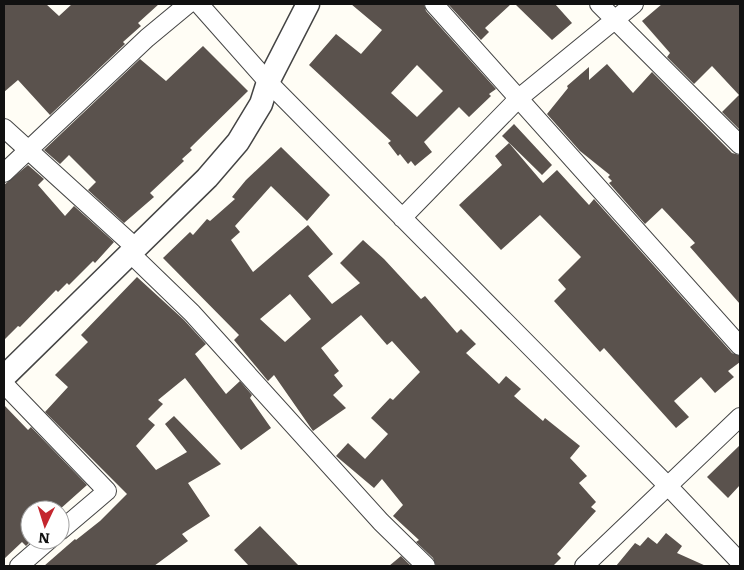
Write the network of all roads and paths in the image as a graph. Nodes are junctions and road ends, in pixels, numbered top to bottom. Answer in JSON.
{"nodes":[{"id":1,"x":188,"y":4,"type":"edge"},
{"id":2,"x":199,"y":4,"type":"edge"},
{"id":3,"x":308,"y":4,"type":"edge"},
{"id":4,"x":434,"y":4,"type":"edge"},
{"id":5,"x":600,"y":4,"type":"edge"},
{"id":6,"x":634,"y":4,"type":"edge"},
{"id":7,"x":614,"y":20,"type":"junction"},
{"id":8,"x":268,"y":82,"type":"junction"},
{"id":9,"x":519,"y":98,"type":"junction"},
{"id":10,"x":4,"y":128,"type":"edge"},
{"id":11,"x":740,"y":145,"type":"edge"},
{"id":12,"x":28,"y":152,"type":"junction"},
{"id":13,"x":4,"y":174,"type":"edge"},
{"id":14,"x":402,"y":218,"type":"junction"},
{"id":15,"x":133,"y":251,"type":"junction"},
{"id":16,"x":740,"y":346,"type":"edge"},
{"id":17,"x":4,"y":377,"type":"edge"},
{"id":18,"x":4,"y":384,"type":"edge"},
{"id":19,"x":740,"y":417,"type":"edge"},
{"id":20,"x":668,"y":486,"type":"junction"},
{"id":21,"x":70,"y":522,"type":"edge"},
{"id":22,"x":37,"y":550,"type":"edge"},
{"id":23,"x":740,"y":562,"type":"edge"},
{"id":24,"x":19,"y":566,"type":"edge"},
{"id":25,"x":426,"y":566,"type":"edge"},
{"id":26,"x":584,"y":566,"type":"edge"}],
"edges":[{"from":1,"to":12,"type":"street"},
{"from":2,"to":8,"type":"street"},
{"from":3,"to":8,"type":"street"},
{"from":4,"to":9,"type":"street"},
{"from":5,"to":7,"type":"street"},
{"from":6,"to":7,"type":"street"},
{"from":7,"to":9,"type":"street"},
{"from":7,"to":11,"type":"street"},
{"from":8,"to":14,"type":"street"},
{"from":8,"to":15,"type":"street"},
{"from":9,"to":14,"type":"street"},
{"from":9,"to":16,"type":"street"},
{"from":10,"to":12,"type":"street"},
{"from":12,"to":13,"type":"street"},
{"from":12,"to":15,"type":"street"},
{"from":14,"to":20,"type":"street"},
{"from":15,"to":17,"type":"street"},
{"from":15,"to":25,"type":"street"},
{"from":18,"to":21,"type":"street"},
{"from":19,"to":20,"type":"street"},
{"from":20,"to":23,"type":"street"},
{"from":20,"to":26,"type":"street"},
{"from":22,"to":24,"type":"street"}]}
